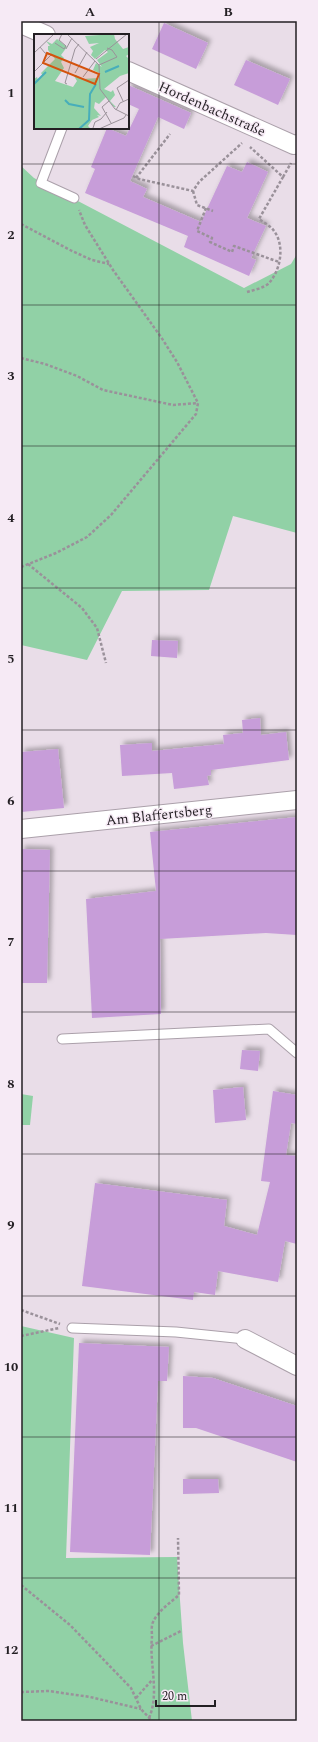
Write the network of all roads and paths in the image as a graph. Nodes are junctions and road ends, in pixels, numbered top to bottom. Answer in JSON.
{"nodes":[{"id":1,"x":21,"y":24,"type":"edge"},
{"id":2,"x":44,"y":34,"type":"edge"},
{"id":3,"x":129,"y":71,"type":"edge"},
{"id":4,"x":62,"y":129,"type":"edge"},
{"id":5,"x":170,"y":134,"type":"dead end"},
{"id":6,"x":295,"y":152,"type":"edge"},
{"id":7,"x":282,"y":177,"type":"junction"},
{"id":8,"x":193,"y":191,"type":"junction"},
{"id":9,"x":74,"y":198,"type":"joint"},
{"id":10,"x":206,"y":208,"type":"junction"},
{"id":11,"x":213,"y":211,"type":"dead end"},
{"id":12,"x":21,"y":224,"type":"edge"},
{"id":13,"x":279,"y":262,"type":"junction"},
{"id":14,"x":110,"y":264,"type":"junction"},
{"id":15,"x":247,"y":292,"type":"dead end"},
{"id":16,"x":21,"y":358,"type":"edge"},
{"id":17,"x":198,"y":402,"type":"junction"},
{"id":18,"x":28,"y":564,"type":"junction"},
{"id":19,"x":21,"y":567,"type":"edge"},
{"id":20,"x":106,"y":662,"type":"dead end"},
{"id":21,"x":297,"y":800,"type":"edge"},
{"id":22,"x":21,"y":829,"type":"edge"},
{"id":23,"x":62,"y":1039,"type":"dead end"},
{"id":24,"x":297,"y":1053,"type":"edge"},
{"id":25,"x":21,"y":1310,"type":"edge"},
{"id":26,"x":72,"y":1328,"type":"junction"},
{"id":27,"x":21,"y":1336,"type":"edge"},
{"id":28,"x":245,"y":1339,"type":"joint"},
{"id":29,"x":297,"y":1366,"type":"edge"},
{"id":30,"x":178,"y":1538,"type":"dead end"},
{"id":31,"x":21,"y":1585,"type":"edge"},
{"id":32,"x":181,"y":1631,"type":"dead end"},
{"id":33,"x":151,"y":1646,"type":"junction"},
{"id":34,"x":153,"y":1680,"type":"junction"},
{"id":35,"x":21,"y":1692,"type":"edge"},
{"id":36,"x":136,"y":1698,"type":"junction"},
{"id":37,"x":141,"y":1709,"type":"junction"},
{"id":38,"x":149,"y":1718,"type":"junction"},
{"id":39,"x":152,"y":1721,"type":"edge"}],
"edges":[{"from":1,"to":2,"type":"street"},
{"from":3,"to":6,"type":"street","name":"Hordenbachstraße"},
{"from":4,"to":9,"type":"lane"},
{"from":5,"to":8,"type":"path"},
{"from":6,"to":7,"type":"path"},
{"from":7,"to":8,"type":"path"},
{"from":7,"to":13,"type":"path"},
{"from":8,"to":10,"type":"path"},
{"from":9,"to":14,"type":"path"},
{"from":10,"to":11,"type":"path"},
{"from":10,"to":13,"type":"path"},
{"from":12,"to":14,"type":"path"},
{"from":13,"to":15,"type":"path"},
{"from":14,"to":17,"type":"path"},
{"from":16,"to":17,"type":"path"},
{"from":17,"to":18,"type":"path"},
{"from":18,"to":19,"type":"path"},
{"from":18,"to":20,"type":"path"},
{"from":21,"to":22,"type":"street","name":"Am Blaffertsberg"},
{"from":23,"to":24,"type":"lane"},
{"from":25,"to":26,"type":"path"},
{"from":26,"to":27,"type":"path"},
{"from":26,"to":28,"type":"lane"},
{"from":28,"to":29,"type":"street"},
{"from":30,"to":33,"type":"path"},
{"from":31,"to":36,"type":"path"},
{"from":32,"to":33,"type":"path"},
{"from":33,"to":34,"type":"path"},
{"from":34,"to":36,"type":"path"},
{"from":34,"to":38,"type":"path"},
{"from":35,"to":37,"type":"path"},
{"from":36,"to":37,"type":"path"},
{"from":37,"to":38,"type":"path"},
{"from":38,"to":39,"type":"path"}]}
